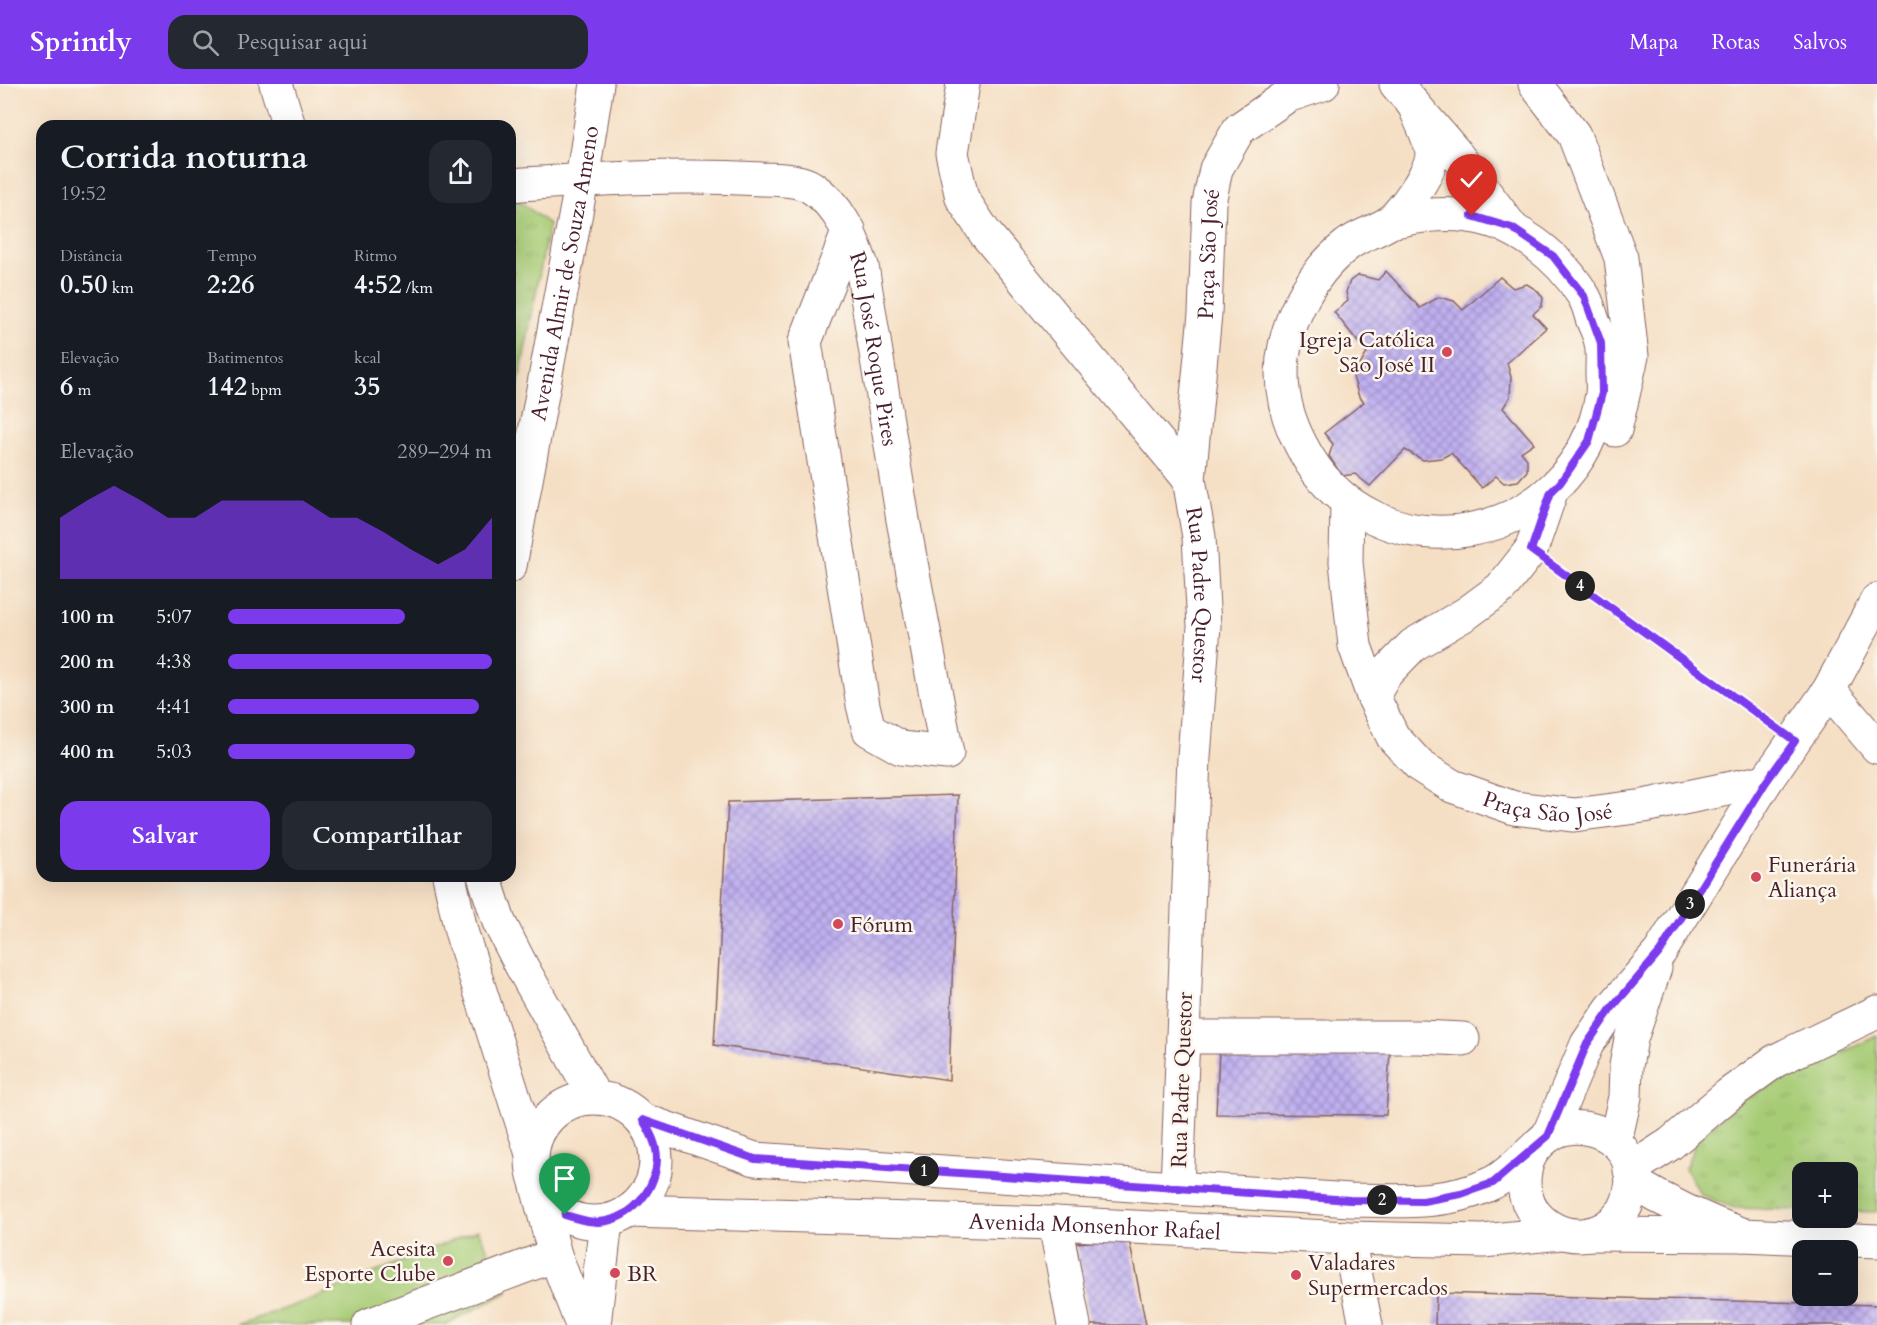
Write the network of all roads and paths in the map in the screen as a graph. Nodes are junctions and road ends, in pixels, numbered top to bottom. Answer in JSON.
{"nodes":[{"id":1,"x":276,"y":84,"type":"edge"},
{"id":2,"x":597,"y":84,"type":"edge"},
{"id":3,"x":963,"y":84,"type":"edge"},
{"id":4,"x":1323,"y":84,"type":"edge"},
{"id":5,"x":1535,"y":84,"type":"edge"},
{"id":6,"x":1405,"y":94,"type":"edge"},
{"id":7,"x":287,"y":120,"type":"edge"},
{"id":8,"x":582,"y":180,"type":"junction"},
{"id":9,"x":516,"y":185,"type":"edge"},
{"id":10,"x":1390,"y":222,"type":"junction"},
{"id":11,"x":1512,"y":228,"type":"junction"},
{"id":12,"x":849,"y":230,"type":"junction"},
{"id":13,"x":1189,"y":479,"type":"junction"},
{"id":14,"x":1555,"y":488,"type":"junction"},
{"id":15,"x":1347,"y":502,"type":"junction"},
{"id":16,"x":516,"y":534,"type":"edge"},
{"id":17,"x":1531,"y":550,"type":"junction"},
{"id":18,"x":1877,"y":600,"type":"edge"},
{"id":19,"x":1828,"y":690,"type":"junction"},
{"id":20,"x":1373,"y":696,"type":"junction"},
{"id":21,"x":1795,"y":741,"type":"junction"},
{"id":22,"x":1877,"y":747,"type":"edge"},
{"id":23,"x":1766,"y":782,"type":"junction"},
{"id":24,"x":450,"y":882,"type":"edge"},
{"id":25,"x":486,"y":882,"type":"edge"},
{"id":26,"x":1660,"y":952,"type":"junction"},
{"id":27,"x":1877,"y":1012,"type":"edge"},
{"id":28,"x":1183,"y":1037,"type":"junction"},
{"id":29,"x":1463,"y":1039,"type":"dead end"},
{"id":30,"x":595,"y":1097,"type":"junction"},
{"id":31,"x":643,"y":1120,"type":"junction"},
{"id":32,"x":1542,"y":1142,"type":"junction"},
{"id":33,"x":1615,"y":1142,"type":"junction"},
{"id":34,"x":532,"y":1154,"type":"junction"},
{"id":35,"x":1631,"y":1176,"type":"junction"},
{"id":36,"x":537,"y":1186,"type":"junction"},
{"id":37,"x":1177,"y":1188,"type":"junction"},
{"id":38,"x":617,"y":1216,"type":"junction"},
{"id":39,"x":1055,"y":1222,"type":"junction"},
{"id":40,"x":1574,"y":1233,"type":"junction"},
{"id":41,"x":1744,"y":1235,"type":"junction"},
{"id":42,"x":1348,"y":1238,"type":"junction"},
{"id":43,"x":1877,"y":1241,"type":"edge"},
{"id":44,"x":555,"y":1254,"type":"junction"},
{"id":45,"x":369,"y":1325,"type":"edge"},
{"id":46,"x":582,"y":1325,"type":"edge"},
{"id":47,"x":594,"y":1325,"type":"edge"},
{"id":48,"x":1074,"y":1325,"type":"edge"},
{"id":49,"x":1366,"y":1325,"type":"edge"}],
"edges":[{"from":1,"to":7,"type":"street"},
{"from":2,"to":8,"type":"street","name":"Avenida Almir de Souza Ameno"},
{"from":3,"to":13,"type":"street","name":"Rua Padre Questor"},
{"from":4,"to":13,"type":"street","name":"Praça São José"},
{"from":5,"to":14,"type":"street"},
{"from":6,"to":10,"type":"street"},
{"from":6,"to":11,"type":"street"},
{"from":8,"to":9,"type":"street","name":"Rua José Roque Pires"},
{"from":8,"to":12,"type":"street","name":"Rua José Roque Pires"},
{"from":8,"to":16,"type":"street","name":"Avenida Almir de Souza Ameno"},
{"from":10,"to":11,"type":"street"},
{"from":10,"to":15,"type":"street"},
{"from":11,"to":14,"type":"street"},
{"from":12,"to":12,"type":"street","name":"Rua José Roque Pires"},
{"from":13,"to":28,"type":"street","name":"Rua Padre Questor"},
{"from":14,"to":15,"type":"street"},
{"from":14,"to":17,"type":"street"},
{"from":15,"to":20,"type":"street","name":"Praça São José"},
{"from":17,"to":20,"type":"street"},
{"from":17,"to":21,"type":"path"},
{"from":18,"to":19,"type":"street"},
{"from":19,"to":21,"type":"street"},
{"from":19,"to":22,"type":"street"},
{"from":20,"to":23,"type":"street","name":"Praça São José"},
{"from":21,"to":23,"type":"street"},
{"from":23,"to":26,"type":"street"},
{"from":24,"to":34,"type":"street"},
{"from":25,"to":30,"type":"street"},
{"from":26,"to":32,"type":"street"},
{"from":26,"to":33,"type":"street"},
{"from":27,"to":35,"type":"street"},
{"from":28,"to":29,"type":"street"},
{"from":28,"to":37,"type":"street","name":"Rua Padre Questor"},
{"from":30,"to":31,"type":"street"},
{"from":30,"to":34,"type":"street"},
{"from":31,"to":37,"type":"street","name":"Avenida Monsenhor Rafael"},
{"from":31,"to":38,"type":"street"},
{"from":32,"to":33,"type":"street"},
{"from":32,"to":37,"type":"street","name":"Avenida Monsenhor Rafael"},
{"from":32,"to":40,"type":"street"},
{"from":33,"to":35,"type":"street"},
{"from":34,"to":36,"type":"street"},
{"from":35,"to":40,"type":"street"},
{"from":35,"to":41,"type":"street"},
{"from":36,"to":38,"type":"street"},
{"from":36,"to":44,"type":"street"},
{"from":38,"to":39,"type":"street","name":"Avenida Monsenhor Rafael"},
{"from":38,"to":47,"type":"street"},
{"from":39,"to":42,"type":"street","name":"Avenida Monsenhor Rafael"},
{"from":39,"to":48,"type":"street"},
{"from":40,"to":41,"type":"street","name":"Avenida Monsenhor Rafael"},
{"from":40,"to":42,"type":"street","name":"Avenida Monsenhor Rafael"},
{"from":41,"to":43,"type":"street","name":"Avenida Monsenhor Rafael"},
{"from":42,"to":49,"type":"street"},
{"from":44,"to":45,"type":"street"},
{"from":44,"to":46,"type":"street"}]}
